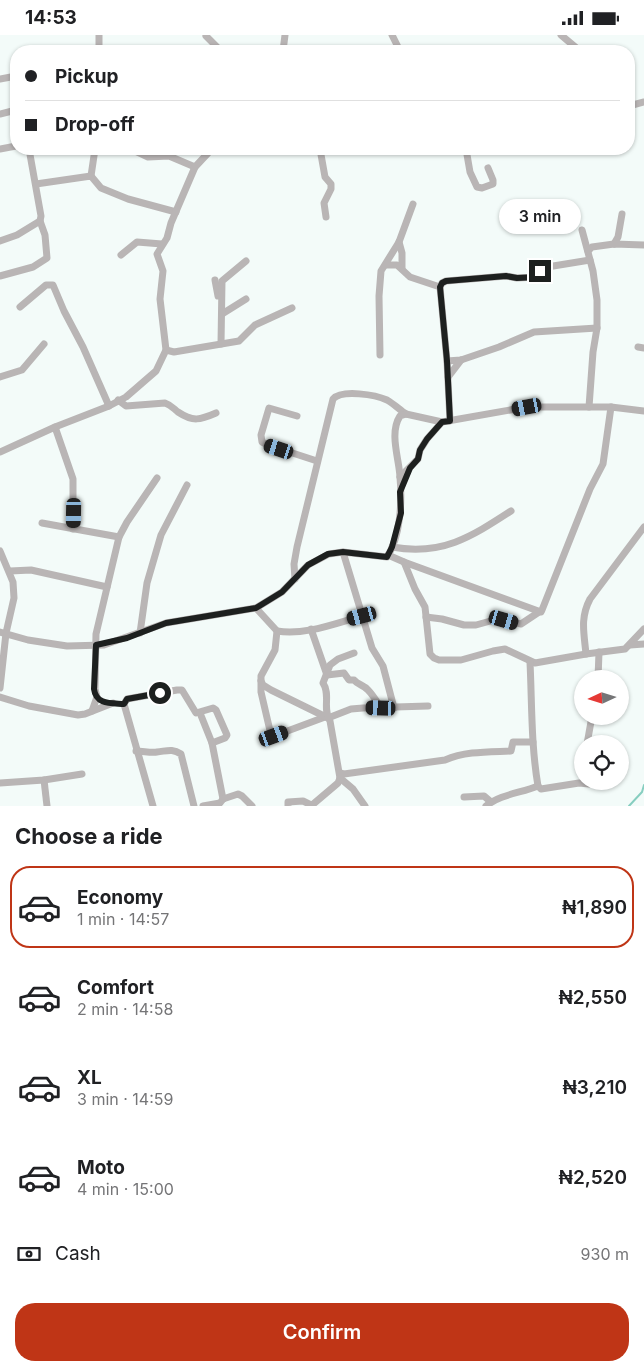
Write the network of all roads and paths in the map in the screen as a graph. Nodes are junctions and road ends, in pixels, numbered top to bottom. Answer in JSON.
{"nodes":[{"id":1,"x":561,"y":35,"type":"edge"},
{"id":2,"x":206,"y":36,"type":"edge"},
{"id":3,"x":215,"y":45,"type":"edge"},
{"id":4,"x":575,"y":45,"type":"edge"},
{"id":5,"x":29,"y":155,"type":"edge"},
{"id":6,"x":94,"y":155,"type":"edge"},
{"id":7,"x":144,"y":155,"type":"edge"},
{"id":8,"x":206,"y":155,"type":"edge"},
{"id":9,"x":321,"y":155,"type":"edge"},
{"id":10,"x":467,"y":155,"type":"edge"},
{"id":11,"x":195,"y":167,"type":"junction"},
{"id":12,"x":488,"y":168,"type":"dead end"},
{"id":13,"x":91,"y":176,"type":"junction"},
{"id":14,"x":36,"y":184,"type":"junction"},
{"id":15,"x":413,"y":204,"type":"dead end"},
{"id":16,"x":176,"y":212,"type":"junction"},
{"id":17,"x":622,"y":214,"type":"dead end"},
{"id":18,"x":326,"y":217,"type":"dead end"},
{"id":19,"x":40,"y":221,"type":"junction"},
{"id":20,"x":582,"y":231,"type":"dead end"},
{"id":21,"x":0,"y":241,"type":"edge"},
{"id":22,"x":399,"y":242,"type":"junction"},
{"id":23,"x":162,"y":244,"type":"junction"},
{"id":24,"x":614,"y":244,"type":"junction"},
{"id":25,"x":644,"y":245,"type":"edge"},
{"id":26,"x":588,"y":251,"type":"junction"},
{"id":27,"x":120,"y":255,"type":"dead end"},
{"id":28,"x":590,"y":260,"type":"junction"},
{"id":29,"x":246,"y":261,"type":"dead end"},
{"id":30,"x":386,"y":265,"type":"junction"},
{"id":31,"x":402,"y":268,"type":"junction"},
{"id":32,"x":0,"y":276,"type":"edge"},
{"id":33,"x":215,"y":280,"type":"dead end"},
{"id":34,"x":440,"y":287,"type":"junction"},
{"id":35,"x":246,"y":299,"type":"dead end"},
{"id":36,"x":20,"y":307,"type":"dead end"},
{"id":37,"x":292,"y":308,"type":"dead end"},
{"id":38,"x":222,"y":311,"type":"junction"},
{"id":39,"x":597,"y":328,"type":"junction"},
{"id":40,"x":44,"y":344,"type":"dead end"},
{"id":41,"x":221,"y":344,"type":"junction"},
{"id":42,"x":166,"y":350,"type":"junction"},
{"id":43,"x":380,"y":355,"type":"dead end"},
{"id":44,"x":461,"y":359,"type":"junction"},
{"id":45,"x":447,"y":361,"type":"junction"},
{"id":46,"x":0,"y":377,"type":"edge"},
{"id":47,"x":448,"y":377,"type":"junction"},
{"id":48,"x":118,"y":400,"type":"junction"},
{"id":49,"x":109,"y":406,"type":"junction"},
{"id":50,"x":589,"y":407,"type":"junction"},
{"id":51,"x":611,"y":407,"type":"junction"},
{"id":52,"x":644,"y":411,"type":"edge"},
{"id":53,"x":216,"y":413,"type":"dead end"},
{"id":54,"x":406,"y":414,"type":"junction"},
{"id":55,"x":297,"y":416,"type":"dead end"},
{"id":56,"x":450,"y":421,"type":"junction"},
{"id":57,"x":442,"y":422,"type":"junction"},
{"id":58,"x":55,"y":427,"type":"junction"},
{"id":59,"x":0,"y":452,"type":"edge"},
{"id":60,"x":317,"y":461,"type":"junction"},
{"id":61,"x":410,"y":468,"type":"junction"},
{"id":62,"x":400,"y":477,"type":"junction"},
{"id":63,"x":157,"y":478,"type":"dead end"},
{"id":64,"x":187,"y":485,"type":"dead end"},
{"id":65,"x":400,"y":492,"type":"junction"},
{"id":66,"x":511,"y":511,"type":"dead end"},
{"id":67,"x":42,"y":523,"type":"dead end"},
{"id":68,"x":644,"y":527,"type":"edge"},
{"id":69,"x":73,"y":529,"type":"junction"},
{"id":70,"x":119,"y":537,"type":"junction"},
{"id":71,"x":392,"y":547,"type":"junction"},
{"id":72,"x":0,"y":551,"type":"edge"},
{"id":73,"x":343,"y":552,"type":"junction"},
{"id":74,"x":388,"y":555,"type":"junction"},
{"id":75,"x":404,"y":562,"type":"junction"},
{"id":76,"x":10,"y":571,"type":"junction"},
{"id":77,"x":295,"y":579,"type":"junction"},
{"id":78,"x":107,"y":587,"type":"junction"},
{"id":79,"x":256,"y":608,"type":"junction"},
{"id":80,"x":541,"y":612,"type":"junction"},
{"id":81,"x":362,"y":616,"type":"junction"},
{"id":82,"x":426,"y":617,"type":"junction"},
{"id":83,"x":311,"y":629,"type":"junction"},
{"id":84,"x":644,"y":629,"type":"edge"},
{"id":85,"x":277,"y":631,"type":"junction"},
{"id":86,"x":3,"y":633,"type":"edge"},
{"id":87,"x":140,"y":633,"type":"junction"},
{"id":88,"x":644,"y":644,"type":"edge"},
{"id":89,"x":96,"y":645,"type":"junction"},
{"id":90,"x":630,"y":645,"type":"junction"},
{"id":91,"x":354,"y":653,"type":"dead end"},
{"id":92,"x":586,"y":653,"type":"junction"},
{"id":93,"x":598,"y":653,"type":"junction"},
{"id":94,"x":530,"y":662,"type":"junction"},
{"id":95,"x":598,"y":670,"type":"edge"},
{"id":96,"x":327,"y":675,"type":"junction"},
{"id":97,"x":261,"y":681,"type":"junction"},
{"id":98,"x":0,"y":683,"type":"edge"},
{"id":99,"x":0,"y":688,"type":"edge"},
{"id":100,"x":0,"y":697,"type":"edge"},
{"id":101,"x":96,"y":697,"type":"junction"},
{"id":102,"x":113,"y":703,"type":"junction"},
{"id":103,"x":124,"y":704,"type":"junction"},
{"id":104,"x":428,"y":706,"type":"dead end"},
{"id":105,"x":381,"y":708,"type":"junction"},
{"id":106,"x":394,"y":708,"type":"junction"},
{"id":107,"x":92,"y":711,"type":"junction"},
{"id":108,"x":200,"y":713,"type":"junction"},
{"id":109,"x":326,"y":718,"type":"junction"},
{"id":110,"x":533,"y":742,"type":"junction"},
{"id":111,"x":212,"y":743,"type":"junction"},
{"id":112,"x":136,"y":751,"type":"junction"},
{"id":113,"x":82,"y":774,"type":"dead end"},
{"id":114,"x":340,"y":775,"type":"junction"},
{"id":115,"x":44,"y":780,"type":"junction"},
{"id":116,"x":0,"y":783,"type":"edge"},
{"id":117,"x":574,"y":784,"type":"edge"},
{"id":118,"x":538,"y":786,"type":"junction"},
{"id":119,"x":464,"y":797,"type":"dead end"},
{"id":120,"x":222,"y":803,"type":"edge"},
{"id":121,"x":488,"y":804,"type":"edge"},
{"id":122,"x":311,"y":805,"type":"edge"},
{"id":123,"x":47,"y":806,"type":"edge"},
{"id":124,"x":153,"y":806,"type":"edge"},
{"id":125,"x":194,"y":806,"type":"edge"},
{"id":126,"x":203,"y":806,"type":"edge"},
{"id":127,"x":252,"y":806,"type":"edge"},
{"id":128,"x":288,"y":806,"type":"edge"},
{"id":129,"x":365,"y":806,"type":"edge"}],
"edges":[{"from":1,"to":4,"type":"street"},
{"from":2,"to":3,"type":"street"},
{"from":5,"to":14,"type":"street"},
{"from":6,"to":13,"type":"street"},
{"from":7,"to":11,"type":"street"},
{"from":8,"to":11,"type":"street"},
{"from":9,"to":18,"type":"street"},
{"from":10,"to":12,"type":"street"},
{"from":11,"to":16,"type":"street"},
{"from":13,"to":14,"type":"street"},
{"from":13,"to":16,"type":"street"},
{"from":14,"to":19,"type":"street"},
{"from":15,"to":22,"type":"street"},
{"from":16,"to":23,"type":"street"},
{"from":17,"to":24,"type":"street"},
{"from":19,"to":21,"type":"street"},
{"from":19,"to":32,"type":"street"},
{"from":20,"to":26,"type":"street"},
{"from":22,"to":30,"type":"street"},
{"from":22,"to":31,"type":"street"},
{"from":23,"to":27,"type":"street"},
{"from":23,"to":42,"type":"street"},
{"from":24,"to":25,"type":"street"},
{"from":24,"to":26,"type":"street"},
{"from":26,"to":28,"type":"street"},
{"from":28,"to":34,"type":"street"},
{"from":28,"to":39,"type":"street"},
{"from":29,"to":38,"type":"street"},
{"from":30,"to":31,"type":"street"},
{"from":30,"to":43,"type":"street"},
{"from":31,"to":34,"type":"street"},
{"from":33,"to":38,"type":"street"},
{"from":34,"to":45,"type":"street"},
{"from":35,"to":38,"type":"street"},
{"from":36,"to":49,"type":"street"},
{"from":37,"to":41,"type":"street"},
{"from":38,"to":41,"type":"street"},
{"from":39,"to":44,"type":"street"},
{"from":39,"to":50,"type":"street"},
{"from":40,"to":46,"type":"street"},
{"from":41,"to":42,"type":"street"},
{"from":42,"to":48,"type":"street"},
{"from":44,"to":45,"type":"street"},
{"from":44,"to":47,"type":"street"},
{"from":45,"to":47,"type":"street"},
{"from":47,"to":56,"type":"street"},
{"from":48,"to":49,"type":"street"},
{"from":48,"to":53,"type":"street"},
{"from":49,"to":58,"type":"street"},
{"from":50,"to":51,"type":"street"},
{"from":50,"to":56,"type":"street"},
{"from":51,"to":52,"type":"street"},
{"from":51,"to":80,"type":"street"},
{"from":54,"to":57,"type":"street"},
{"from":54,"to":60,"type":"street"},
{"from":54,"to":62,"type":"street"},
{"from":55,"to":60,"type":"street"},
{"from":56,"to":57,"type":"street"},
{"from":57,"to":61,"type":"street"},
{"from":58,"to":59,"type":"street"},
{"from":58,"to":69,"type":"street"},
{"from":60,"to":77,"type":"street"},
{"from":61,"to":62,"type":"street"},
{"from":61,"to":65,"type":"street"},
{"from":62,"to":65,"type":"street"},
{"from":63,"to":70,"type":"street"},
{"from":64,"to":87,"type":"street"},
{"from":65,"to":71,"type":"street"},
{"from":66,"to":71,"type":"street"},
{"from":67,"to":69,"type":"street"},
{"from":68,"to":92,"type":"street"},
{"from":69,"to":70,"type":"street"},
{"from":70,"to":78,"type":"street"},
{"from":71,"to":74,"type":"street"},
{"from":72,"to":76,"type":"street"},
{"from":73,"to":74,"type":"street"},
{"from":73,"to":77,"type":"street"},
{"from":73,"to":81,"type":"street"},
{"from":74,"to":75,"type":"street"},
{"from":75,"to":80,"type":"street"},
{"from":75,"to":82,"type":"street"},
{"from":76,"to":78,"type":"street"},
{"from":76,"to":86,"type":"street"},
{"from":77,"to":79,"type":"street"},
{"from":78,"to":89,"type":"street"},
{"from":79,"to":85,"type":"street"},
{"from":79,"to":87,"type":"street"},
{"from":80,"to":82,"type":"street"},
{"from":81,"to":83,"type":"street"},
{"from":81,"to":106,"type":"street"},
{"from":82,"to":94,"type":"street"},
{"from":83,"to":85,"type":"street"},
{"from":83,"to":96,"type":"street"},
{"from":84,"to":90,"type":"street"},
{"from":85,"to":97,"type":"street"},
{"from":86,"to":89,"type":"street"},
{"from":86,"to":98,"type":"street"},
{"from":87,"to":89,"type":"street"},
{"from":88,"to":90,"type":"street"},
{"from":89,"to":101,"type":"street"},
{"from":90,"to":93,"type":"street"},
{"from":91,"to":96,"type":"street"},
{"from":92,"to":93,"type":"street"},
{"from":92,"to":94,"type":"street"},
{"from":93,"to":95,"type":"street"},
{"from":94,"to":110,"type":"street"},
{"from":96,"to":105,"type":"street"},
{"from":96,"to":109,"type":"street"},
{"from":97,"to":109,"type":"street"},
{"from":97,"to":109,"type":"street"},
{"from":98,"to":99,"type":"street"},
{"from":100,"to":107,"type":"street"},
{"from":101,"to":102,"type":"street"},
{"from":101,"to":107,"type":"street"},
{"from":102,"to":103,"type":"street"},
{"from":102,"to":107,"type":"street"},
{"from":103,"to":108,"type":"street"},
{"from":103,"to":112,"type":"street"},
{"from":104,"to":106,"type":"street"},
{"from":105,"to":106,"type":"street"},
{"from":105,"to":109,"type":"street"},
{"from":108,"to":111,"type":"street"},
{"from":108,"to":111,"type":"street"},
{"from":109,"to":114,"type":"street"},
{"from":110,"to":114,"type":"street"},
{"from":110,"to":118,"type":"street"},
{"from":111,"to":120,"type":"street"},
{"from":112,"to":124,"type":"street"},
{"from":112,"to":125,"type":"street"},
{"from":113,"to":115,"type":"street"},
{"from":114,"to":122,"type":"street"},
{"from":114,"to":129,"type":"street"},
{"from":115,"to":116,"type":"street"},
{"from":115,"to":123,"type":"street"},
{"from":117,"to":118,"type":"street"},
{"from":118,"to":121,"type":"street"},
{"from":119,"to":121,"type":"street"},
{"from":120,"to":126,"type":"street"},
{"from":120,"to":127,"type":"street"},
{"from":122,"to":128,"type":"street"}]}
